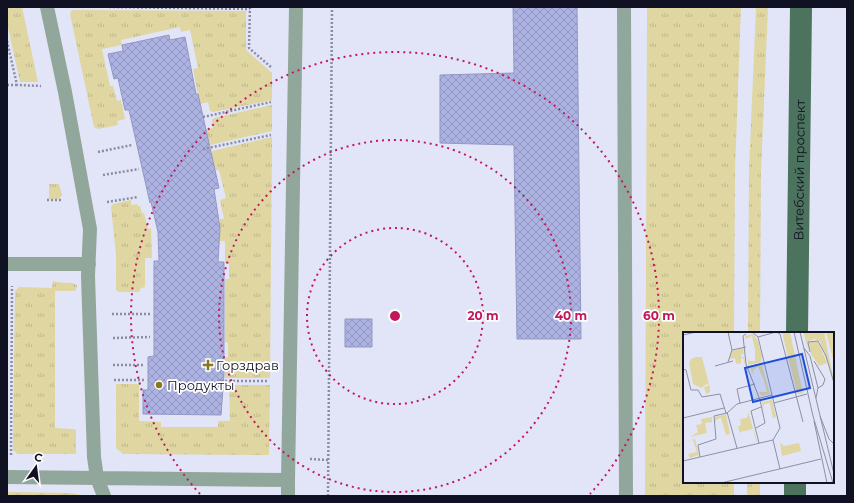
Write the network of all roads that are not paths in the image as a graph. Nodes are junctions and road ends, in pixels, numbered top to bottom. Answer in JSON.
{"nodes":[{"id":1,"x":47,"y":7,"type":"edge"},
{"id":2,"x":296,"y":7,"type":"edge"},
{"id":3,"x":624,"y":7,"type":"edge"},
{"id":4,"x":801,"y":7,"type":"edge"},
{"id":5,"x":7,"y":264,"type":"edge"},
{"id":6,"x":89,"y":264,"type":"junction"},
{"id":7,"x":797,"y":332,"type":"edge"},
{"id":8,"x":7,"y":477,"type":"edge"},
{"id":9,"x":97,"y":478,"type":"junction"},
{"id":10,"x":288,"y":480,"type":"junction"},
{"id":11,"x":795,"y":483,"type":"edge"},
{"id":12,"x":104,"y":496,"type":"edge"},
{"id":13,"x":288,"y":496,"type":"edge"},
{"id":14,"x":626,"y":496,"type":"edge"},
{"id":15,"x":795,"y":496,"type":"edge"}],
"edges":[{"from":1,"to":6,"type":"lane"},
{"from":2,"to":10,"type":"lane"},
{"from":3,"to":14,"type":"lane"},
{"from":4,"to":7,"type":"main road","name":"Витебский проспект"},
{"from":5,"to":6,"type":"lane"},
{"from":6,"to":9,"type":"lane"},
{"from":8,"to":9,"type":"lane"},
{"from":9,"to":10,"type":"lane"},
{"from":9,"to":12,"type":"lane"},
{"from":10,"to":13,"type":"lane"},
{"from":11,"to":15,"type":"main road"}]}
